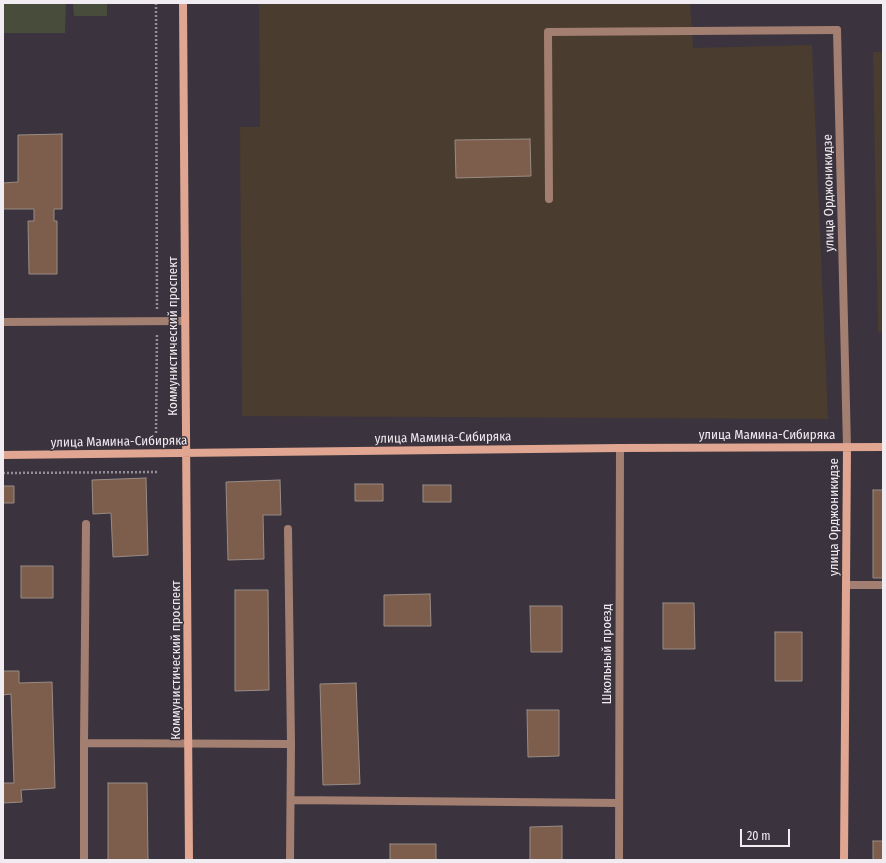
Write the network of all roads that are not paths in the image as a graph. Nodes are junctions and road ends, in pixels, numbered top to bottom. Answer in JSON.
{"nodes":[{"id":1,"x":183,"y":3,"type":"edge"},
{"id":2,"x":549,"y":199,"type":"dead end"},
{"id":3,"x":185,"y":321,"type":"junction"},
{"id":4,"x":3,"y":322,"type":"edge"},
{"id":5,"x":847,"y":447,"type":"junction"},
{"id":6,"x":883,"y":447,"type":"edge"},
{"id":7,"x":620,"y":448,"type":"junction"},
{"id":8,"x":186,"y":453,"type":"junction"},
{"id":9,"x":3,"y":455,"type":"edge"},
{"id":10,"x":86,"y":524,"type":"dead end"},
{"id":11,"x":288,"y":529,"type":"dead end"},
{"id":12,"x":846,"y":585,"type":"junction"},
{"id":13,"x":883,"y":585,"type":"edge"},
{"id":14,"x":84,"y":743,"type":"junction"},
{"id":15,"x":188,"y":744,"type":"junction"},
{"id":16,"x":291,"y":744,"type":"junction"},
{"id":17,"x":291,"y":800,"type":"junction"},
{"id":18,"x":619,"y":803,"type":"junction"},
{"id":19,"x":84,"y":860,"type":"edge"},
{"id":20,"x":189,"y":860,"type":"edge"},
{"id":21,"x":290,"y":860,"type":"edge"},
{"id":22,"x":619,"y":860,"type":"edge"},
{"id":23,"x":844,"y":860,"type":"edge"}],
"edges":[{"from":1,"to":3,"type":"street","name":"Коммунистический проспект"},
{"from":2,"to":5,"type":"street","name":"улица Орджоникидзе"},
{"from":3,"to":4,"type":"street"},
{"from":3,"to":8,"type":"street","name":"Коммунистический проспект"},
{"from":5,"to":6,"type":"street","name":"улица Мамина-Сибиряка"},
{"from":5,"to":7,"type":"street","name":"улица Мамина-Сибиряка"},
{"from":5,"to":12,"type":"street","name":"улица Орджоникидзе"},
{"from":7,"to":8,"type":"street","name":"улица Мамина-Сибиряка"},
{"from":7,"to":18,"type":"street","name":"Школьный проезд"},
{"from":8,"to":9,"type":"street","name":"улица Мамина-Сибиряка"},
{"from":8,"to":15,"type":"street","name":"Коммунистический проспект"},
{"from":10,"to":14,"type":"street"},
{"from":11,"to":16,"type":"street"},
{"from":12,"to":13,"type":"street"},
{"from":12,"to":23,"type":"street","name":"улица Орджоникидзе"},
{"from":14,"to":15,"type":"street"},
{"from":14,"to":19,"type":"street"},
{"from":15,"to":16,"type":"street"},
{"from":15,"to":20,"type":"street","name":"Коммунистический проспект"},
{"from":16,"to":17,"type":"street"},
{"from":17,"to":18,"type":"street"},
{"from":17,"to":21,"type":"street"},
{"from":18,"to":22,"type":"street","name":"Школьный проезд"}]}
